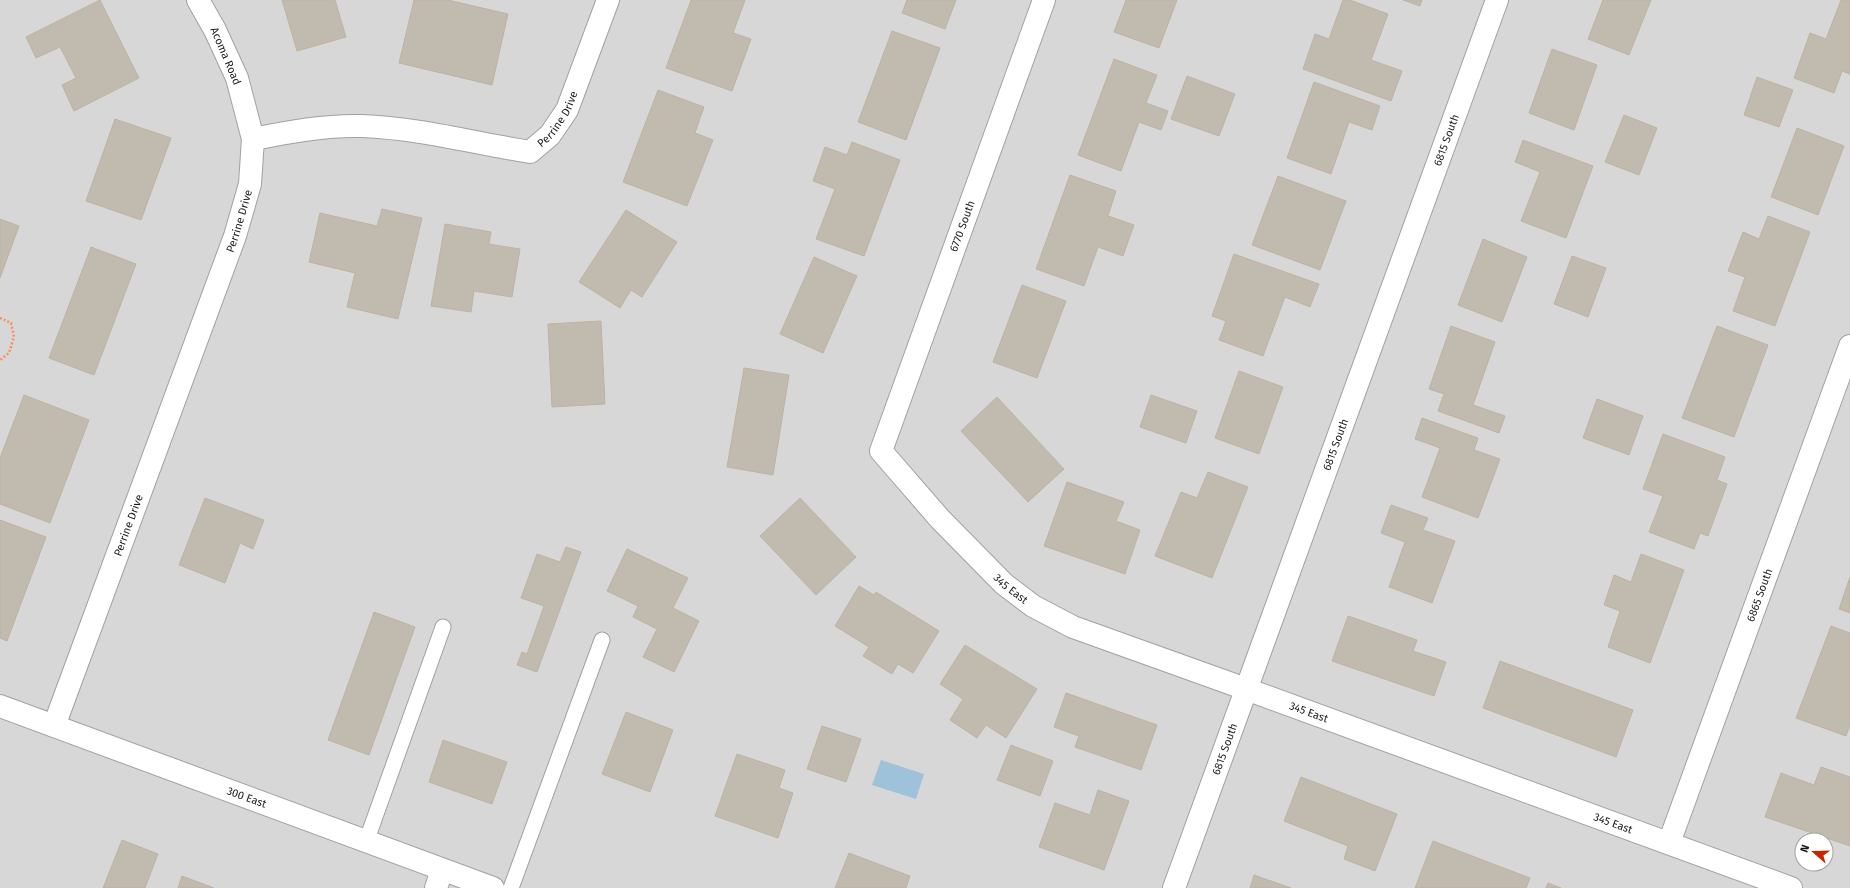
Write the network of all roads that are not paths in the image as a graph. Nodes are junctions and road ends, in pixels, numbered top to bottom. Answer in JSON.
{"nodes":[{"id":1,"x":198,"y":0,"type":"edge"},
{"id":2,"x":608,"y":0,"type":"edge"},
{"id":3,"x":1044,"y":0,"type":"edge"},
{"id":4,"x":1497,"y":0,"type":"edge"},
{"id":5,"x":253,"y":139,"type":"junction"},
{"id":6,"x":1850,"y":346,"type":"edge"},
{"id":7,"x":881,"y":451,"type":"joint"},
{"id":8,"x":443,"y":627,"type":"dead end"},
{"id":9,"x":602,"y":640,"type":"dead end"},
{"id":10,"x":1246,"y":689,"type":"junction"},
{"id":11,"x":1,"y":707,"type":"edge"},
{"id":12,"x":54,"y":726,"type":"junction"},
{"id":13,"x":366,"y":842,"type":"junction"},
{"id":14,"x":1669,"y":843,"type":"junction"},
{"id":15,"x":439,"y":879,"type":"edge"},
{"id":16,"x":493,"y":888,"type":"edge"},
{"id":17,"x":510,"y":888,"type":"edge"},
{"id":18,"x":1174,"y":888,"type":"edge"},
{"id":19,"x":1791,"y":888,"type":"edge"}],
"edges":[{"from":1,"to":5,"type":"street","name":"Acoma Road"},
{"from":2,"to":5,"type":"street","name":"Perrine Drive"},
{"from":3,"to":7,"type":"street","name":"6770 South"},
{"from":4,"to":10,"type":"street","name":"6815 South"},
{"from":5,"to":12,"type":"street","name":"Perrine Drive"},
{"from":6,"to":14,"type":"street","name":"6865 South"},
{"from":7,"to":10,"type":"street","name":"345 East"},
{"from":8,"to":13,"type":"lane"},
{"from":9,"to":17,"type":"lane"},
{"from":10,"to":14,"type":"street","name":"345 East"},
{"from":10,"to":18,"type":"street","name":"6815 South"},
{"from":11,"to":12,"type":"street","name":"300 East"},
{"from":12,"to":13,"type":"street","name":"300 East"},
{"from":13,"to":15,"type":"street","name":"300 East"},
{"from":14,"to":19,"type":"street","name":"345 East"},
{"from":15,"to":16,"type":"street","name":"300 East"}]}
